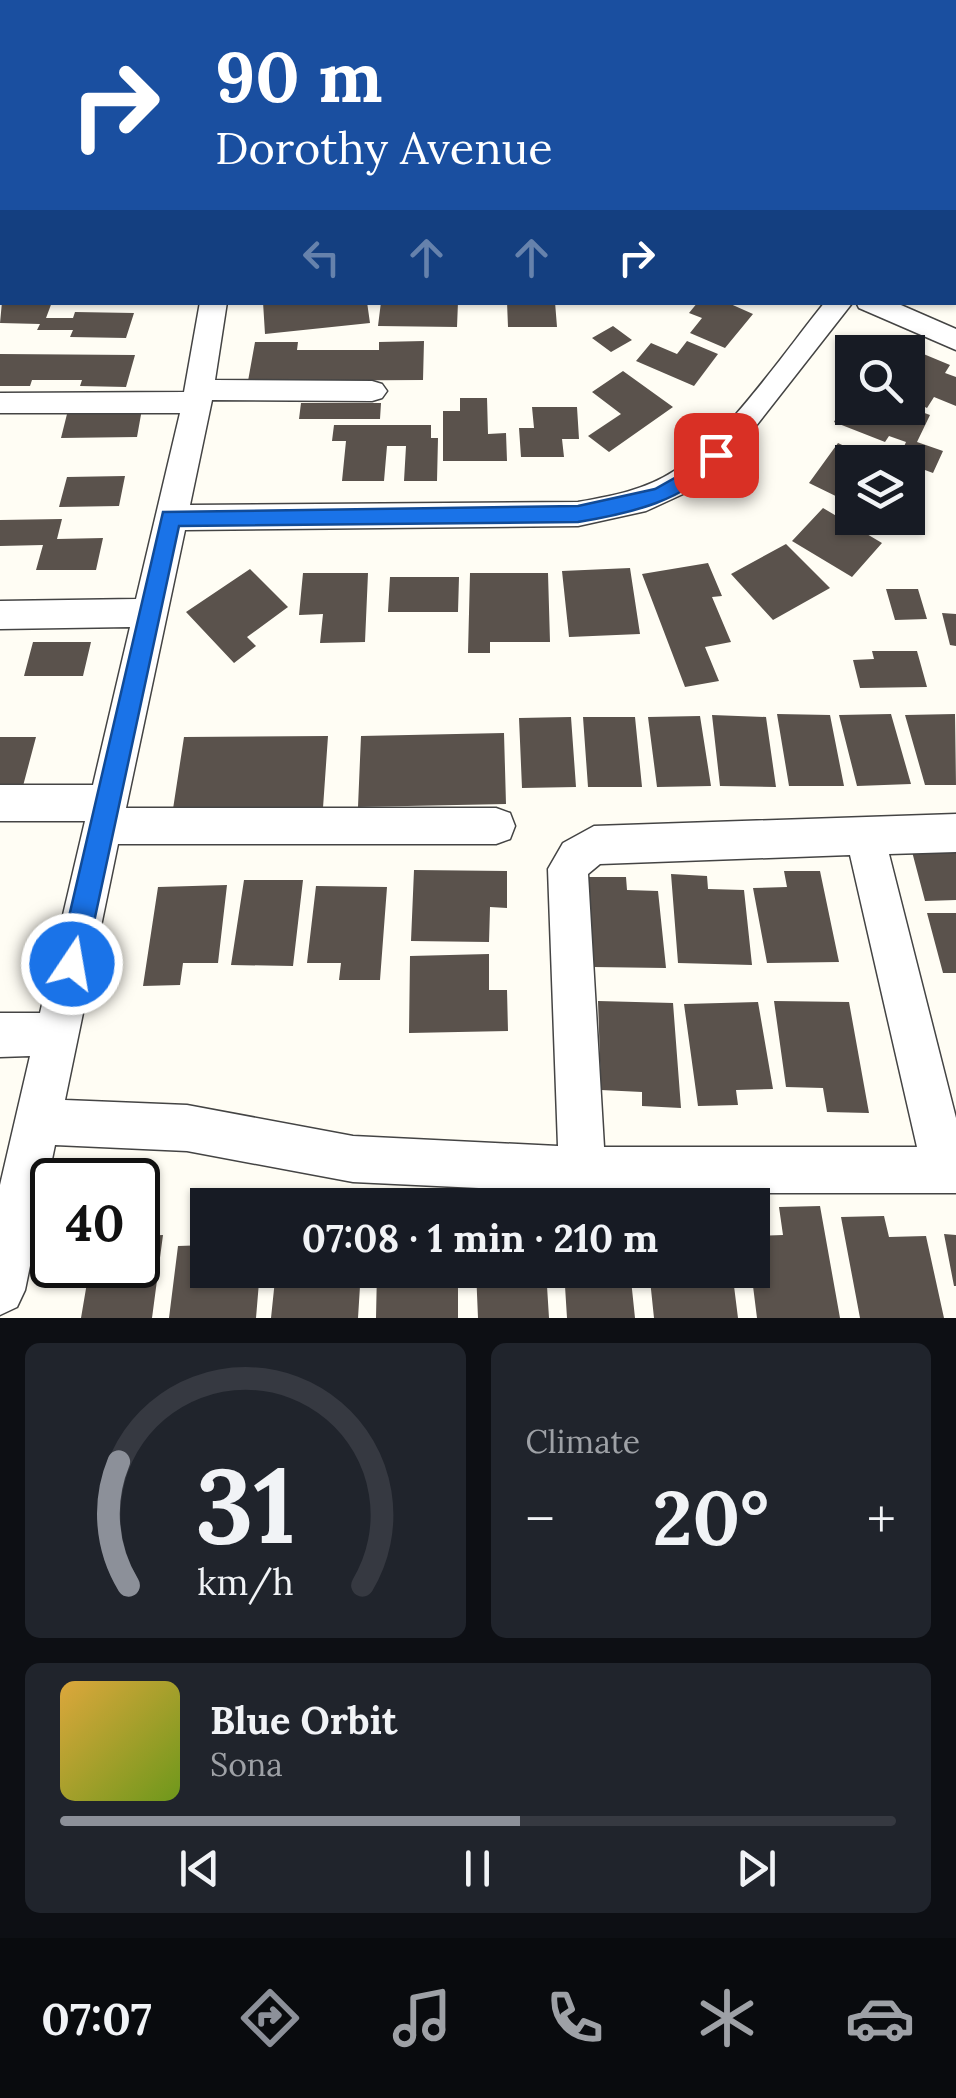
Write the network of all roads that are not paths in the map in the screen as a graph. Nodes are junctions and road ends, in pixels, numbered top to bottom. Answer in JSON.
{"nodes":[{"id":1,"x":213,"y":305,"type":"edge"},
{"id":2,"x":838,"y":305,"type":"edge"},
{"id":3,"x":875,"y":305,"type":"edge"},
{"id":4,"x":956,"y":340,"type":"edge"},
{"id":5,"x":372,"y":391,"type":"dead end"},
{"id":6,"x":198,"y":396,"type":"junction"},
{"id":7,"x":0,"y":403,"type":"edge"},
{"id":8,"x":171,"y":518,"type":"junction"},
{"id":9,"x":149,"y":614,"type":"junction"},
{"id":10,"x":0,"y":616,"type":"edge"},
{"id":11,"x":0,"y":803,"type":"edge"},
{"id":12,"x":105,"y":814,"type":"junction"},
{"id":13,"x":496,"y":826,"type":"dead end"},
{"id":14,"x":956,"y":833,"type":"edge"},
{"id":15,"x":865,"y":836,"type":"junction"},
{"id":16,"x":0,"y":1034,"type":"edge"},
{"id":17,"x":56,"y":1034,"type":"junction"},
{"id":18,"x":36,"y":1121,"type":"junction"},
{"id":19,"x":582,"y":1170,"type":"junction"},
{"id":20,"x":951,"y":1170,"type":"edge"},
{"id":21,"x":2,"y":1265,"type":"edge"}],
"edges":[{"from":1,"to":6,"type":"street"},
{"from":2,"to":8,"type":"street"},
{"from":3,"to":4,"type":"street"},
{"from":5,"to":6,"type":"street"},
{"from":6,"to":7,"type":"street"},
{"from":6,"to":8,"type":"street"},
{"from":8,"to":9,"type":"street"},
{"from":9,"to":10,"type":"street"},
{"from":9,"to":12,"type":"street"},
{"from":11,"to":12,"type":"street"},
{"from":12,"to":13,"type":"street"},
{"from":12,"to":17,"type":"street"},
{"from":14,"to":15,"type":"street"},
{"from":15,"to":19,"type":"street"},
{"from":15,"to":20,"type":"street"},
{"from":16,"to":17,"type":"street"},
{"from":17,"to":18,"type":"street"},
{"from":18,"to":19,"type":"street"},
{"from":18,"to":21,"type":"street"},
{"from":19,"to":20,"type":"street"}]}
